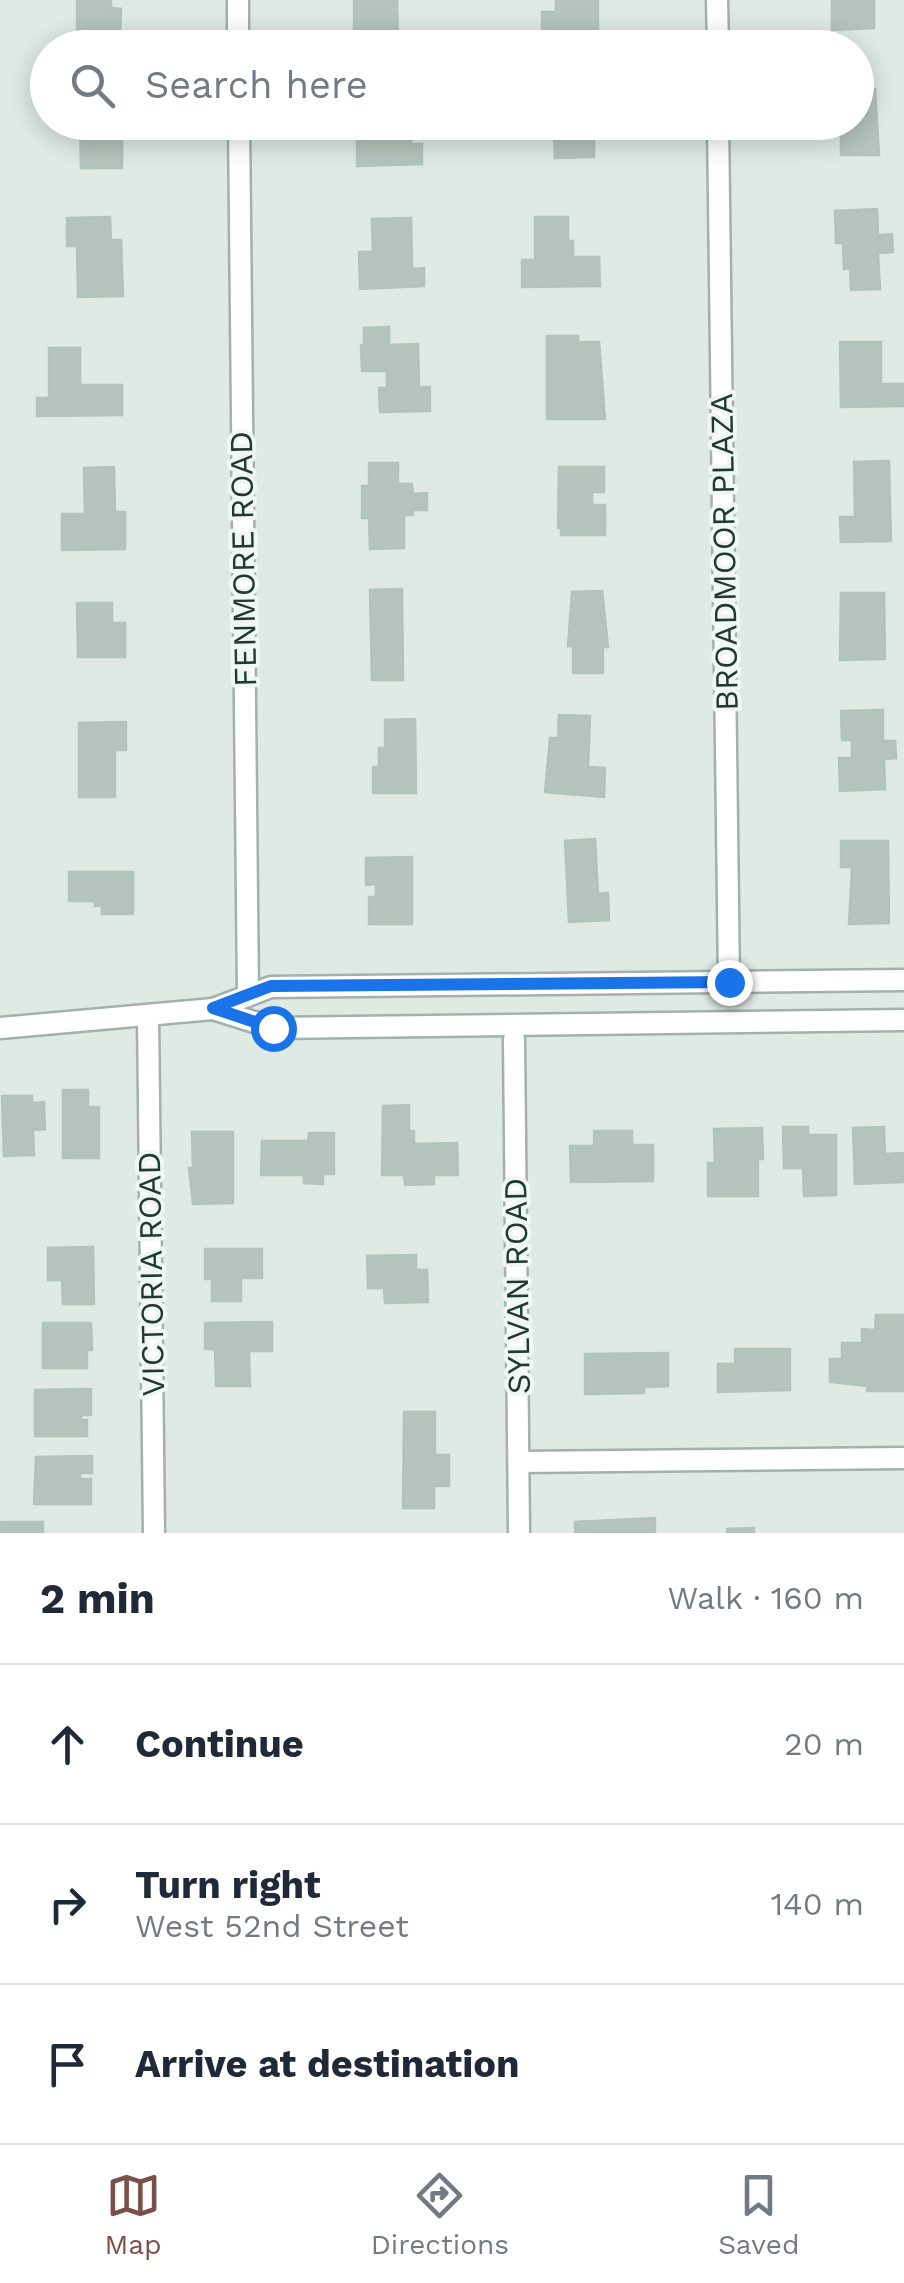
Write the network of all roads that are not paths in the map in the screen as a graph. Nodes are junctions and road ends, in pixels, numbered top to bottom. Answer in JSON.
{"nodes":[{"id":1,"x":238,"y":0,"type":"edge"},
{"id":2,"x":717,"y":0,"type":"edge"},
{"id":3,"x":238,"y":30,"type":"edge"},
{"id":4,"x":718,"y":30,"type":"edge"},
{"id":5,"x":239,"y":140,"type":"edge"},
{"id":6,"x":718,"y":140,"type":"edge"},
{"id":7,"x":904,"y":980,"type":"edge"},
{"id":8,"x":729,"y":982,"type":"junction"},
{"id":9,"x":248,"y":996,"type":"junction"},
{"id":10,"x":213,"y":1008,"type":"junction"},
{"id":11,"x":148,"y":1015,"type":"junction"},
{"id":12,"x":904,"y":1020,"type":"edge"},
{"id":13,"x":0,"y":1028,"type":"edge"},
{"id":14,"x":514,"y":1039,"type":"dead end"},
{"id":15,"x":904,"y":1458,"type":"edge"},
{"id":16,"x":518,"y":1462,"type":"junction"},
{"id":17,"x":154,"y":1533,"type":"edge"},
{"id":18,"x":520,"y":1533,"type":"edge"}],
"edges":[{"from":1,"to":3,"type":"street"},
{"from":2,"to":4,"type":"street"},
{"from":5,"to":9,"type":"street","name":"FENMORE ROAD"},
{"from":6,"to":8,"type":"street","name":"BROADMOOR PLAZA"},
{"from":7,"to":8,"type":"street"},
{"from":8,"to":9,"type":"street"},
{"from":9,"to":10,"type":"street"},
{"from":10,"to":11,"type":"street"},
{"from":10,"to":12,"type":"street"},
{"from":11,"to":13,"type":"street"},
{"from":11,"to":17,"type":"street","name":"VICTORIA ROAD"},
{"from":14,"to":16,"type":"street","name":"SYLVAN ROAD"},
{"from":15,"to":16,"type":"street"},
{"from":16,"to":18,"type":"street","name":"SYLVAN ROAD"}]}
